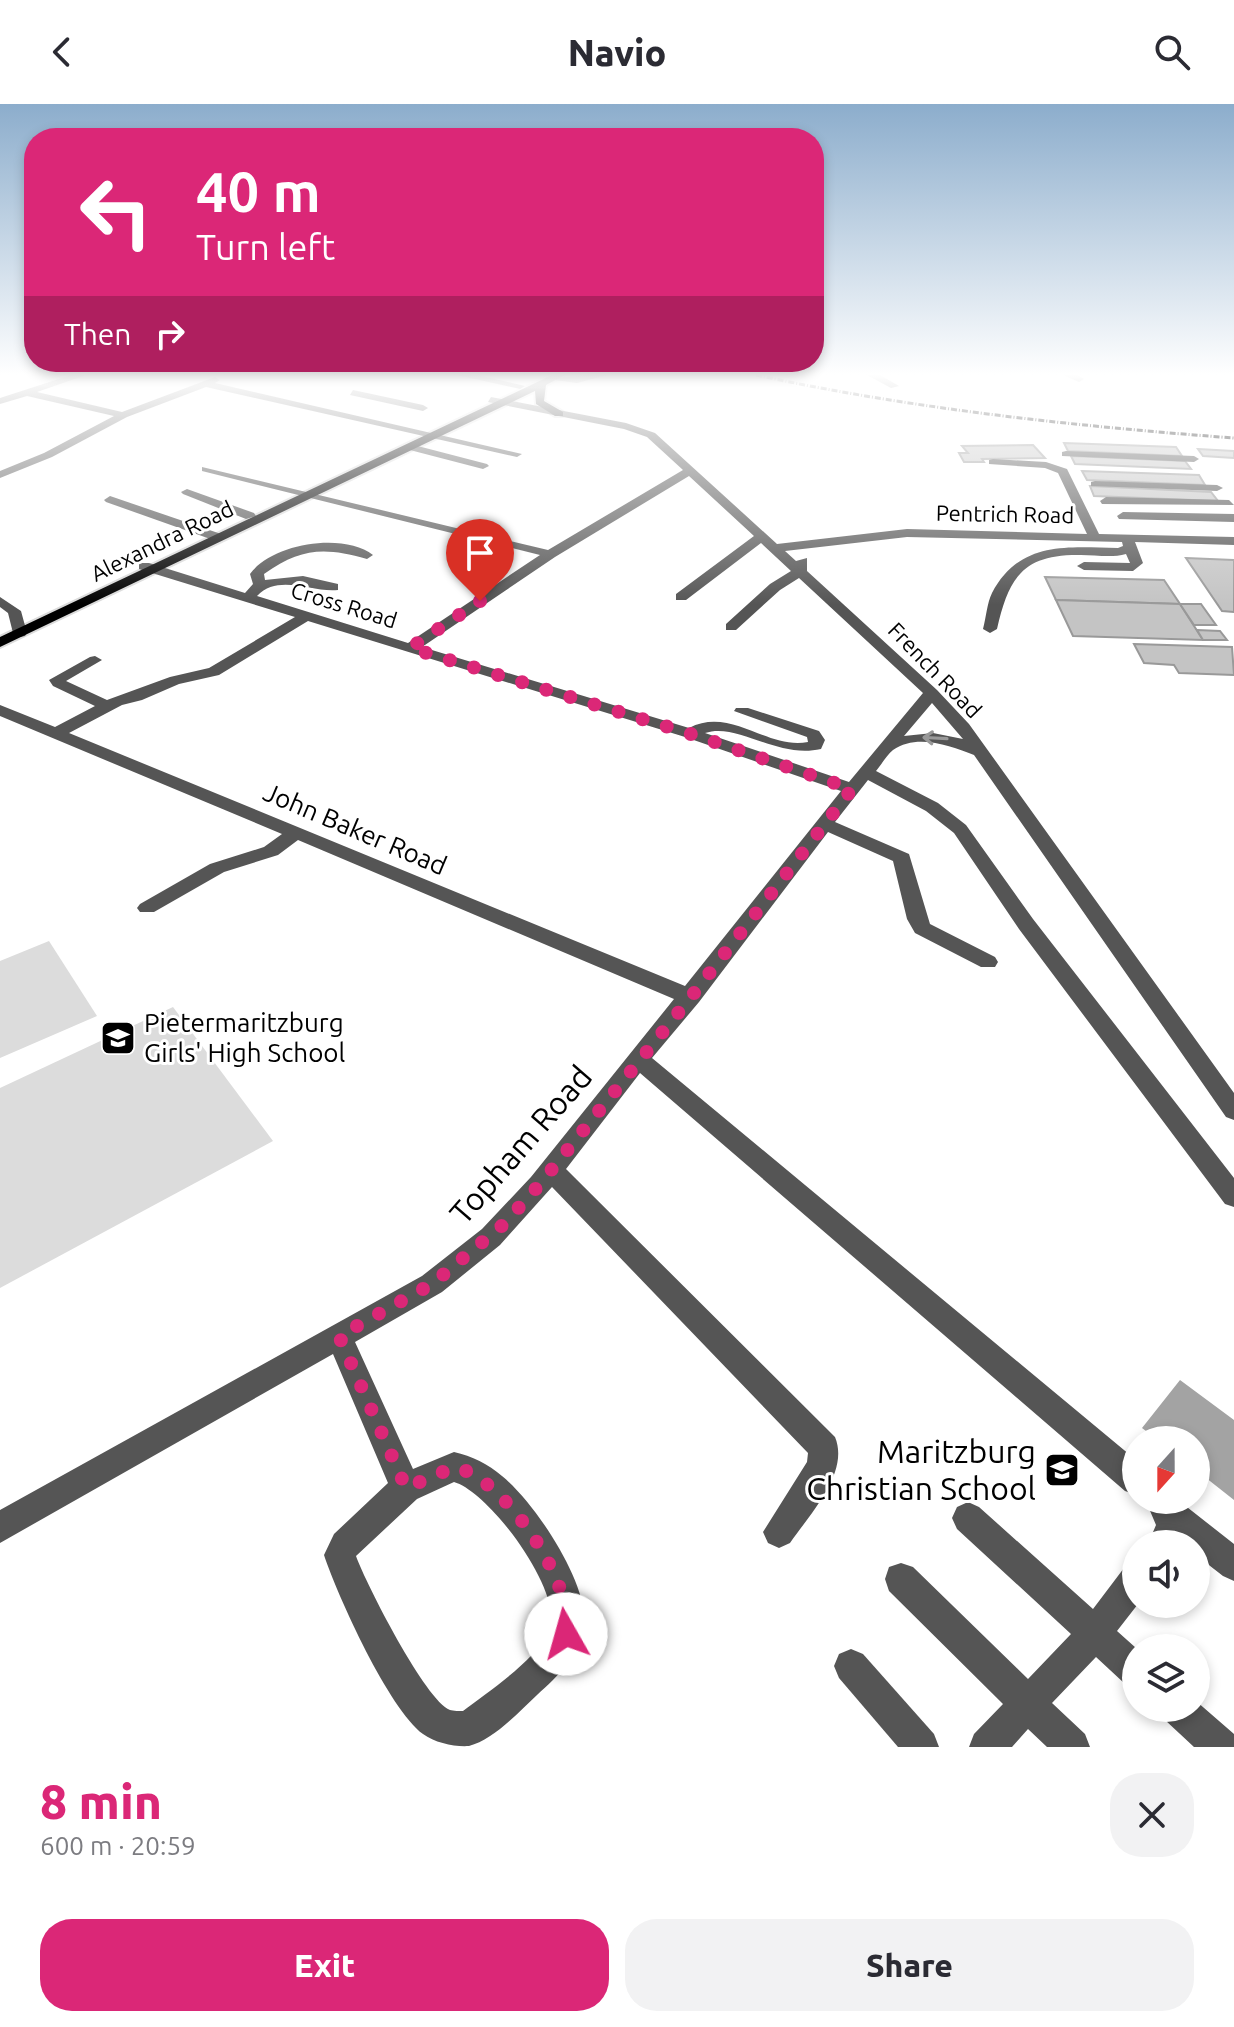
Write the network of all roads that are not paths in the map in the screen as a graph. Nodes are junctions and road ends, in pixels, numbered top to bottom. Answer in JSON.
{"nodes":[{"id":1,"x":54,"y":452,"type":"edge"},
{"id":2,"x":394,"y":452,"type":"edge"},
{"id":3,"x":400,"y":452,"type":"edge"},
{"id":4,"x":428,"y":452,"type":"edge"},
{"id":5,"x":507,"y":452,"type":"edge"},
{"id":6,"x":667,"y":452,"type":"edge"},
{"id":7,"x":1189,"y":452,"type":"edge"},
{"id":8,"x":517,"y":454,"type":"dead end"},
{"id":9,"x":1066,"y":454,"type":"dead end"},
{"id":10,"x":1194,"y":459,"type":"junction"},
{"id":11,"x":993,"y":462,"type":"dead end"},
{"id":12,"x":483,"y":466,"type":"dead end"},
{"id":13,"x":1094,"y":468,"type":"dead end"},
{"id":14,"x":206,"y":469,"type":"dead end"},
{"id":15,"x":689,"y":471,"type":"junction"},
{"id":16,"x":1204,"y":472,"type":"junction"},
{"id":17,"x":0,"y":475,"type":"edge"},
{"id":18,"x":1095,"y":484,"type":"dead end"},
{"id":19,"x":1217,"y":488,"type":"junction"},
{"id":20,"x":187,"y":492,"type":"dead end"},
{"id":21,"x":307,"y":493,"type":"junction"},
{"id":22,"x":110,"y":500,"type":"dead end"},
{"id":23,"x":1106,"y":501,"type":"dead end"},
{"id":24,"x":1232,"y":507,"type":"edge"},
{"id":25,"x":250,"y":516,"type":"junction"},
{"id":26,"x":1123,"y":516,"type":"dead end"},
{"id":27,"x":1234,"y":518,"type":"edge"},
{"id":28,"x":746,"y":523,"type":"junction"},
{"id":29,"x":215,"y":536,"type":"junction"},
{"id":30,"x":762,"y":536,"type":"junction"},
{"id":31,"x":1094,"y":536,"type":"junction"},
{"id":32,"x":838,"y":539,"type":"junction"},
{"id":33,"x":1234,"y":541,"type":"edge"},
{"id":34,"x":1128,"y":543,"type":"junction"},
{"id":35,"x":776,"y":548,"type":"junction"},
{"id":36,"x":550,"y":554,"type":"junction"},
{"id":37,"x":367,"y":555,"type":"dead end"},
{"id":38,"x":149,"y":567,"type":"junction"},
{"id":39,"x":800,"y":571,"type":"junction"},
{"id":40,"x":260,"y":585,"type":"junction"},
{"id":41,"x":333,"y":587,"type":"dead end"},
{"id":42,"x":681,"y":597,"type":"dead end"},
{"id":43,"x":246,"y":599,"type":"junction"},
{"id":44,"x":0,"y":601,"type":"edge"},
{"id":45,"x":306,"y":616,"type":"junction"},
{"id":46,"x":731,"y":627,"type":"dead end"},
{"id":47,"x":990,"y":629,"type":"dead end"},
{"id":48,"x":19,"y":630,"type":"junction"},
{"id":49,"x":0,"y":635,"type":"edge"},
{"id":50,"x":0,"y":643,"type":"edge"},
{"id":51,"x":410,"y":648,"type":"junction"},
{"id":52,"x":95,"y":660,"type":"dead end"},
{"id":53,"x":932,"y":693,"type":"junction"},
{"id":54,"x":107,"y":706,"type":"junction"},
{"id":55,"x":0,"y":710,"type":"edge"},
{"id":56,"x":742,"y":711,"type":"dead end"},
{"id":57,"x":56,"y":733,"type":"junction"},
{"id":58,"x":691,"y":734,"type":"junction"},
{"id":59,"x":887,"y":747,"type":"junction"},
{"id":60,"x":981,"y":753,"type":"junction"},
{"id":61,"x":859,"y":780,"type":"junction"},
{"id":62,"x":825,"y":824,"type":"junction"},
{"id":63,"x":296,"y":833,"type":"junction"},
{"id":64,"x":147,"y":908,"type":"dead end"},
{"id":65,"x":988,"y":962,"type":"dead end"},
{"id":66,"x":691,"y":997,"type":"junction"},
{"id":67,"x":640,"y":1060,"type":"junction"},
{"id":68,"x":1234,"y":1111,"type":"edge"},
{"id":69,"x":552,"y":1170,"type":"junction"},
{"id":70,"x":1234,"y":1197,"type":"edge"},
{"id":71,"x":339,"y":1336,"type":"junction"},
{"id":72,"x":1122,"y":1468,"type":"edge"},
{"id":73,"x":406,"y":1488,"type":"junction"},
{"id":74,"x":1174,"y":1514,"type":"edge"},
{"id":75,"x":968,"y":1518,"type":"dead end"},
{"id":76,"x":0,"y":1527,"type":"edge"},
{"id":77,"x":779,"y":1532,"type":"dead end"},
{"id":78,"x":1234,"y":1565,"type":"edge"},
{"id":79,"x":901,"y":1579,"type":"dead end"},
{"id":80,"x":1122,"y":1598,"type":"edge"},
{"id":81,"x":1094,"y":1634,"type":"junction"},
{"id":82,"x":1122,"y":1659,"type":"edge"},
{"id":83,"x":851,"y":1666,"type":"dead end"},
{"id":84,"x":1027,"y":1703,"type":"junction"},
{"id":85,"x":1193,"y":1722,"type":"edge"},
{"id":86,"x":921,"y":1747,"type":"edge"},
{"id":87,"x":987,"y":1747,"type":"edge"},
{"id":88,"x":1072,"y":1747,"type":"edge"},
{"id":89,"x":1221,"y":1747,"type":"edge"}],
"edges":[{"from":1,"to":17,"type":"street"},
{"from":2,"to":21,"type":"main road","name":"Alexandra Road"},
{"from":3,"to":21,"type":"main road","name":"Alexandra Road"},
{"from":4,"to":12,"type":"street"},
{"from":5,"to":8,"type":"street"},
{"from":6,"to":15,"type":"street","name":"French Road"},
{"from":7,"to":10,"type":"street"},
{"from":9,"to":10,"type":"street"},
{"from":10,"to":16,"type":"street"},
{"from":11,"to":31,"type":"street"},
{"from":13,"to":16,"type":"street"},
{"from":14,"to":21,"type":"street"},
{"from":15,"to":28,"type":"street","name":"French Road"},
{"from":15,"to":36,"type":"street"},
{"from":16,"to":19,"type":"street"},
{"from":18,"to":19,"type":"street"},
{"from":19,"to":24,"type":"street"},
{"from":20,"to":25,"type":"street"},
{"from":21,"to":25,"type":"main road","name":"Alexandra Road"},
{"from":21,"to":29,"type":"main road","name":"Alexandra Road"},
{"from":21,"to":36,"type":"street"},
{"from":22,"to":29,"type":"street"},
{"from":23,"to":24,"type":"street"},
{"from":25,"to":29,"type":"main road","name":"Alexandra Road"},
{"from":26,"to":27,"type":"street"},
{"from":28,"to":30,"type":"street","name":"French Road"},
{"from":28,"to":32,"type":"street"},
{"from":29,"to":38,"type":"main road","name":"Alexandra Road"},
{"from":30,"to":35,"type":"street","name":"French Road"},
{"from":30,"to":42,"type":"street"},
{"from":31,"to":32,"type":"street","name":"Pentrich Road"},
{"from":31,"to":34,"type":"street","name":"Pentrich Road"},
{"from":32,"to":35,"type":"street","name":"Pentrich Road"},
{"from":32,"to":39,"type":"street"},
{"from":33,"to":34,"type":"street","name":"Pentrich Road"},
{"from":34,"to":47,"type":"street"},
{"from":35,"to":39,"type":"street","name":"French Road"},
{"from":36,"to":51,"type":"street"},
{"from":37,"to":40,"type":"street"},
{"from":38,"to":43,"type":"street","name":"Cross Road"},
{"from":38,"to":48,"type":"main road","name":"Alexandra Road"},
{"from":39,"to":46,"type":"street"},
{"from":39,"to":53,"type":"street","name":"French Road"},
{"from":40,"to":41,"type":"street"},
{"from":40,"to":43,"type":"street"},
{"from":43,"to":45,"type":"street","name":"Cross Road"},
{"from":44,"to":48,"type":"street"},
{"from":45,"to":51,"type":"street","name":"Cross Road"},
{"from":45,"to":54,"type":"street"},
{"from":48,"to":49,"type":"main road","name":"Alexandra Road"},
{"from":48,"to":50,"type":"main road","name":"Alexandra Road"},
{"from":51,"to":58,"type":"street","name":"Cross Road"},
{"from":52,"to":54,"type":"street"},
{"from":53,"to":59,"type":"street","name":"Topham Road"},
{"from":53,"to":60,"type":"street","name":"French Road"},
{"from":54,"to":57,"type":"street"},
{"from":55,"to":57,"type":"street","name":"John Baker Road"},
{"from":56,"to":58,"type":"street"},
{"from":57,"to":63,"type":"street","name":"John Baker Road"},
{"from":58,"to":61,"type":"street","name":"Cross Road"},
{"from":60,"to":59,"type":"street","one_way":true},
{"from":59,"to":61,"type":"street","name":"Topham Road"},
{"from":60,"to":68,"type":"street","name":"French Road"},
{"from":61,"to":62,"type":"street","name":"Topham Road"},
{"from":61,"to":70,"type":"street","name":"Cross Road"},
{"from":62,"to":65,"type":"street"},
{"from":62,"to":66,"type":"street","name":"Topham Road"},
{"from":63,"to":64,"type":"street"},
{"from":63,"to":66,"type":"street","name":"John Baker Road"},
{"from":66,"to":67,"type":"street","name":"Topham Road"},
{"from":67,"to":69,"type":"street","name":"Topham Road"},
{"from":67,"to":72,"type":"street"},
{"from":69,"to":71,"type":"street","name":"Topham Road"},
{"from":69,"to":77,"type":"street"},
{"from":71,"to":73,"type":"street"},
{"from":71,"to":76,"type":"street","name":"Topham Road"},
{"from":73,"to":73,"type":"street"},
{"from":74,"to":78,"type":"street"},
{"from":75,"to":81,"type":"street"},
{"from":79,"to":84,"type":"street"},
{"from":80,"to":81,"type":"street"},
{"from":81,"to":82,"type":"street"},
{"from":81,"to":84,"type":"street"},
{"from":83,"to":86,"type":"street"},
{"from":84,"to":87,"type":"street"},
{"from":84,"to":88,"type":"street"},
{"from":85,"to":89,"type":"street"}]}
